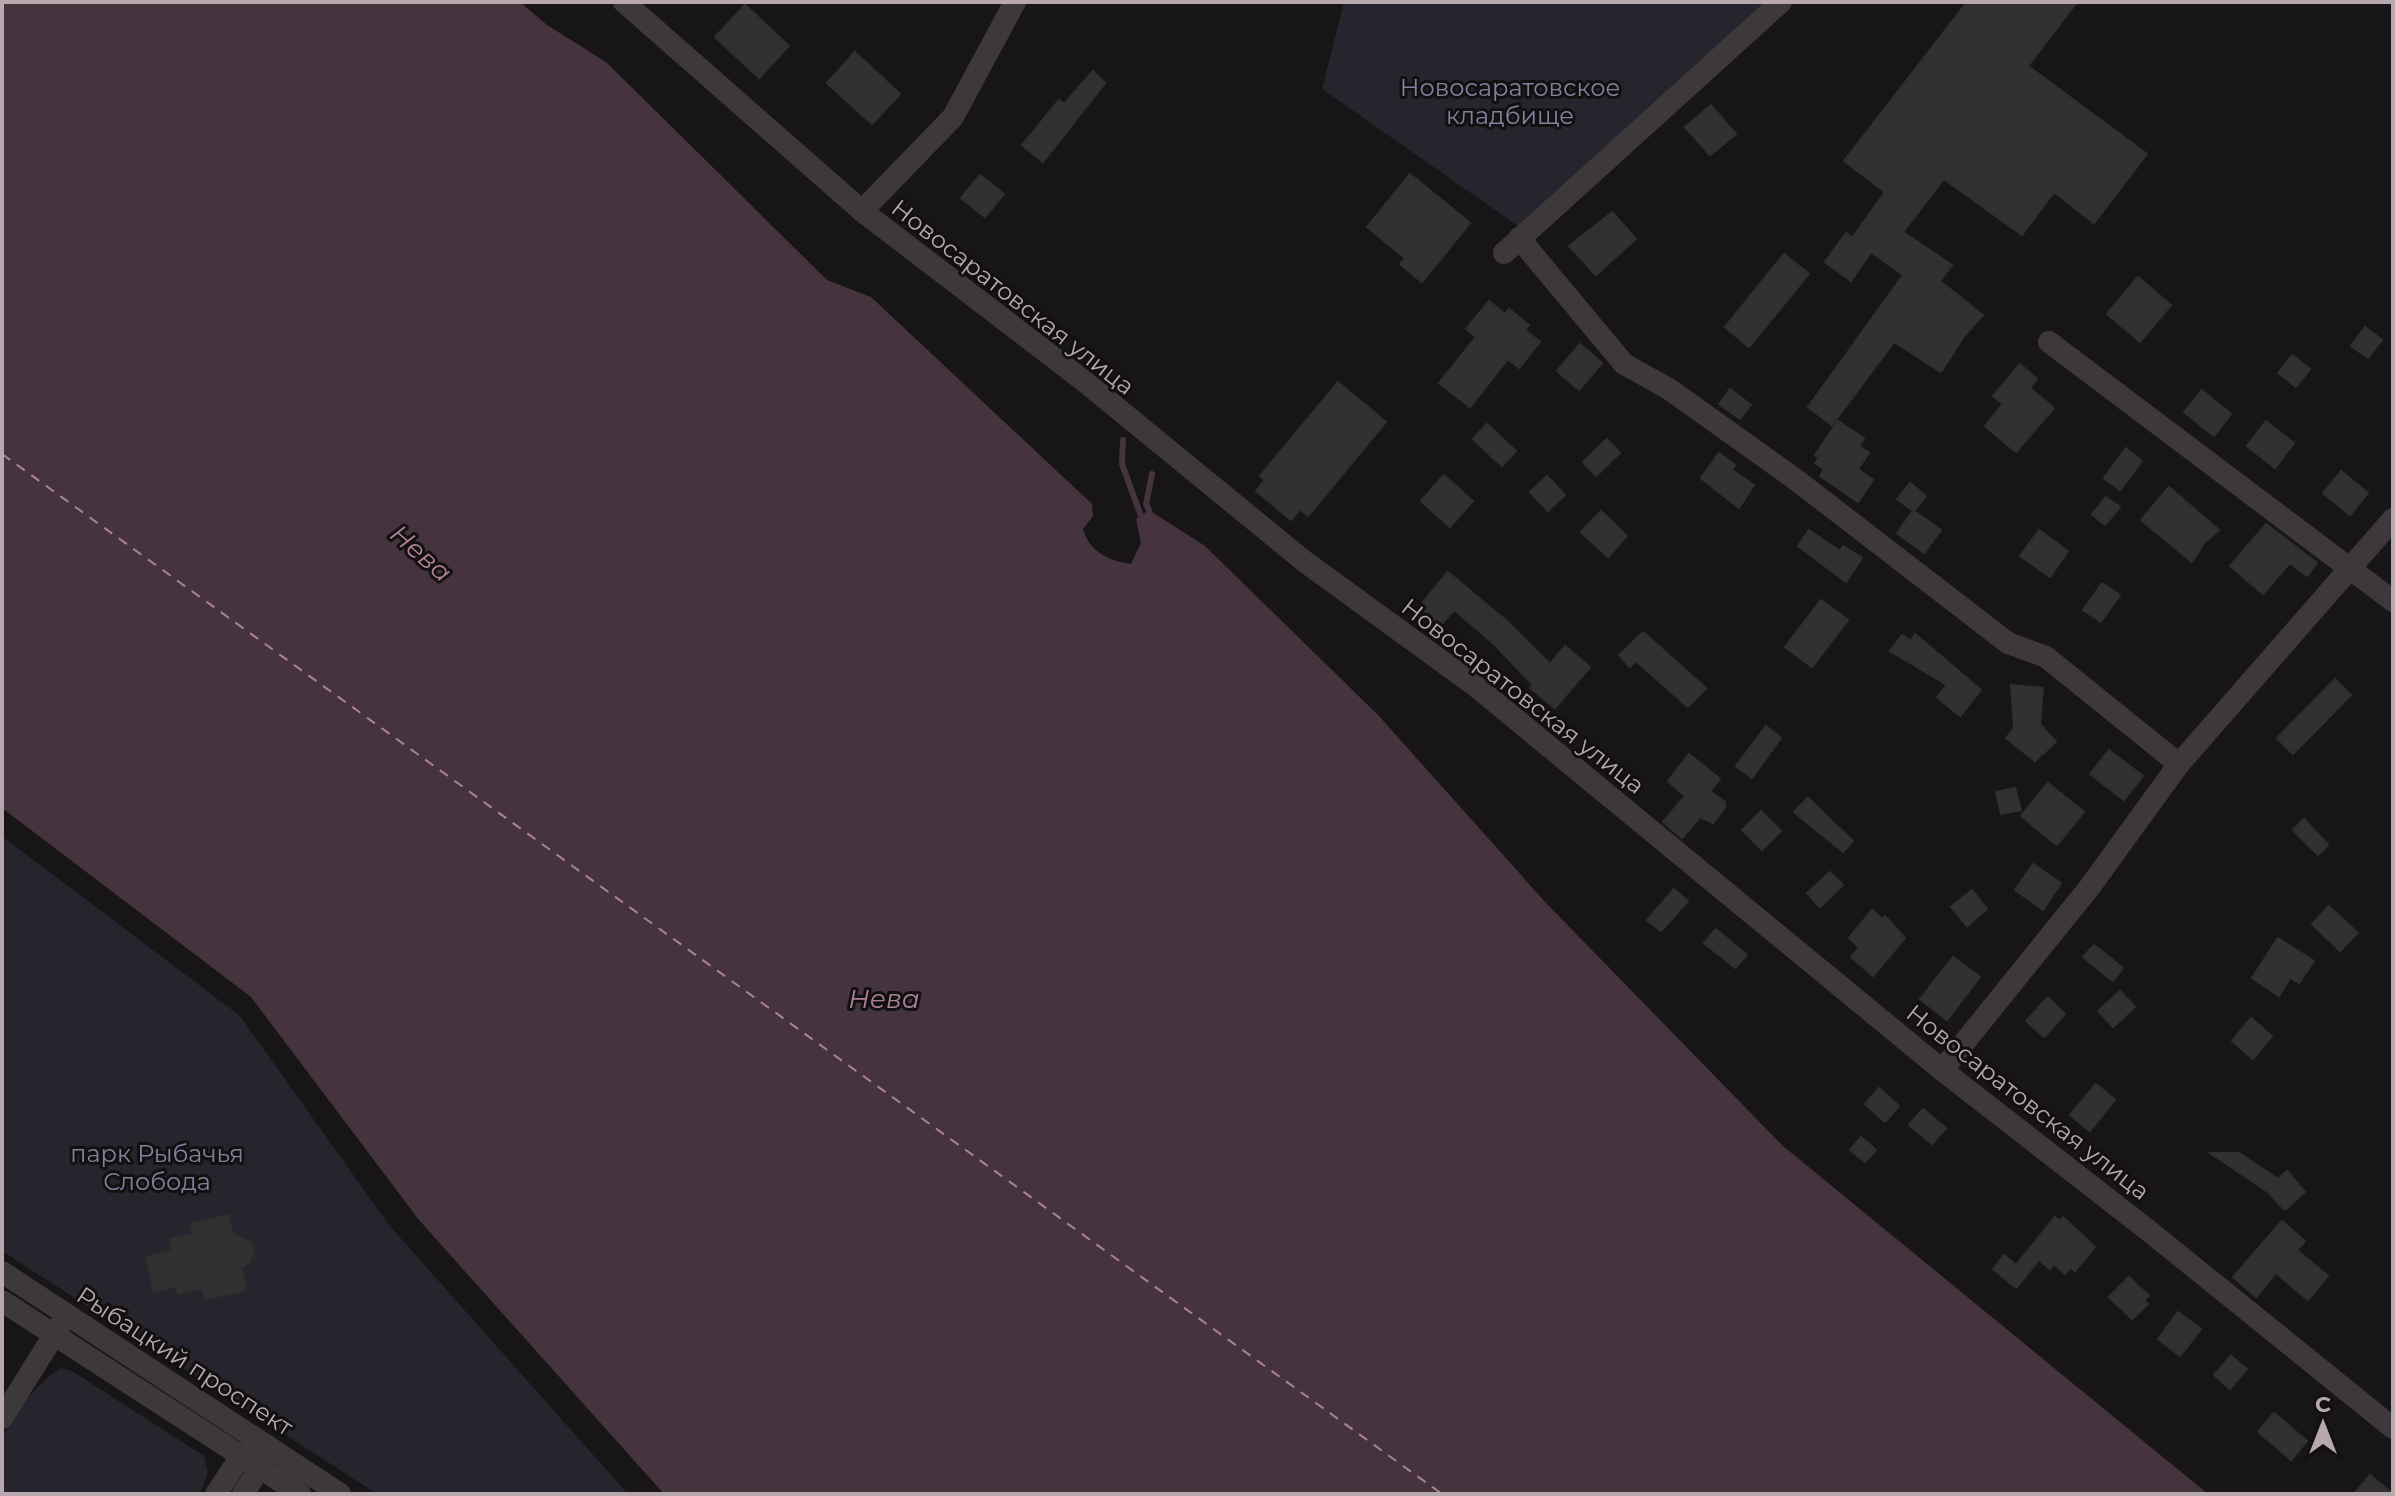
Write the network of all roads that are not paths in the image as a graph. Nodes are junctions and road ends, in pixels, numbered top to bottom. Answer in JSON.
{"nodes":[{"id":1,"x":624,"y":2,"type":"edge"},
{"id":2,"x":1015,"y":2,"type":"edge"},
{"id":3,"x":1781,"y":2,"type":"edge"},
{"id":4,"x":862,"y":211,"type":"junction"},
{"id":5,"x":2049,"y":342,"type":"dead end"},
{"id":6,"x":2393,"y":519,"type":"edge"},
{"id":7,"x":2352,"y":569,"type":"junction"},
{"id":8,"x":2393,"y":601,"type":"edge"},
{"id":9,"x":2179,"y":764,"type":"junction"},
{"id":10,"x":1942,"y":1070,"type":"junction"},
{"id":11,"x":2,"y":1272,"type":"edge"},
{"id":12,"x":2,"y":1301,"type":"edge"},
{"id":13,"x":68,"y":1315,"type":"junction"},
{"id":14,"x":55,"y":1335,"type":"junction"},
{"id":15,"x":2,"y":1418,"type":"edge"},
{"id":16,"x":2393,"y":1428,"type":"edge"},
{"id":17,"x":263,"y":1442,"type":"junction"},
{"id":18,"x":241,"y":1456,"type":"junction"},
{"id":19,"x":260,"y":1468,"type":"junction"},
{"id":20,"x":216,"y":1494,"type":"edge"},
{"id":21,"x":243,"y":1494,"type":"edge"},
{"id":22,"x":300,"y":1494,"type":"edge"},
{"id":23,"x":340,"y":1494,"type":"edge"}],
"edges":[{"from":1,"to":4,"type":"street","name":"Новосаратовская улица"},
{"from":2,"to":4,"type":"street"},
{"from":3,"to":9,"type":"street"},
{"from":4,"to":10,"type":"street","name":"Новосаратовская улица"},
{"from":5,"to":7,"type":"street"},
{"from":6,"to":7,"type":"street"},
{"from":7,"to":8,"type":"street"},
{"from":7,"to":9,"type":"street"},
{"from":9,"to":10,"type":"street"},
{"from":10,"to":16,"type":"street","name":"Новосаратовская улица"},
{"from":11,"to":13,"type":"street","name":"Рыбацкий проспект"},
{"from":12,"to":14,"type":"street","name":"Рыбацкий проспект"},
{"from":13,"to":14,"type":"street"},
{"from":13,"to":17,"type":"street","name":"Рыбацкий проспект"},
{"from":14,"to":15,"type":"street"},
{"from":14,"to":18,"type":"street","name":"Рыбацкий проспект"},
{"from":17,"to":18,"type":"street"},
{"from":17,"to":19,"type":"street"},
{"from":17,"to":23,"type":"street","name":"Рыбацкий проспект"},
{"from":18,"to":19,"type":"street","name":"Рыбацкий проспект"},
{"from":18,"to":20,"type":"street"},
{"from":19,"to":21,"type":"street"},
{"from":19,"to":22,"type":"street","name":"Рыбацкий проспект"}]}
